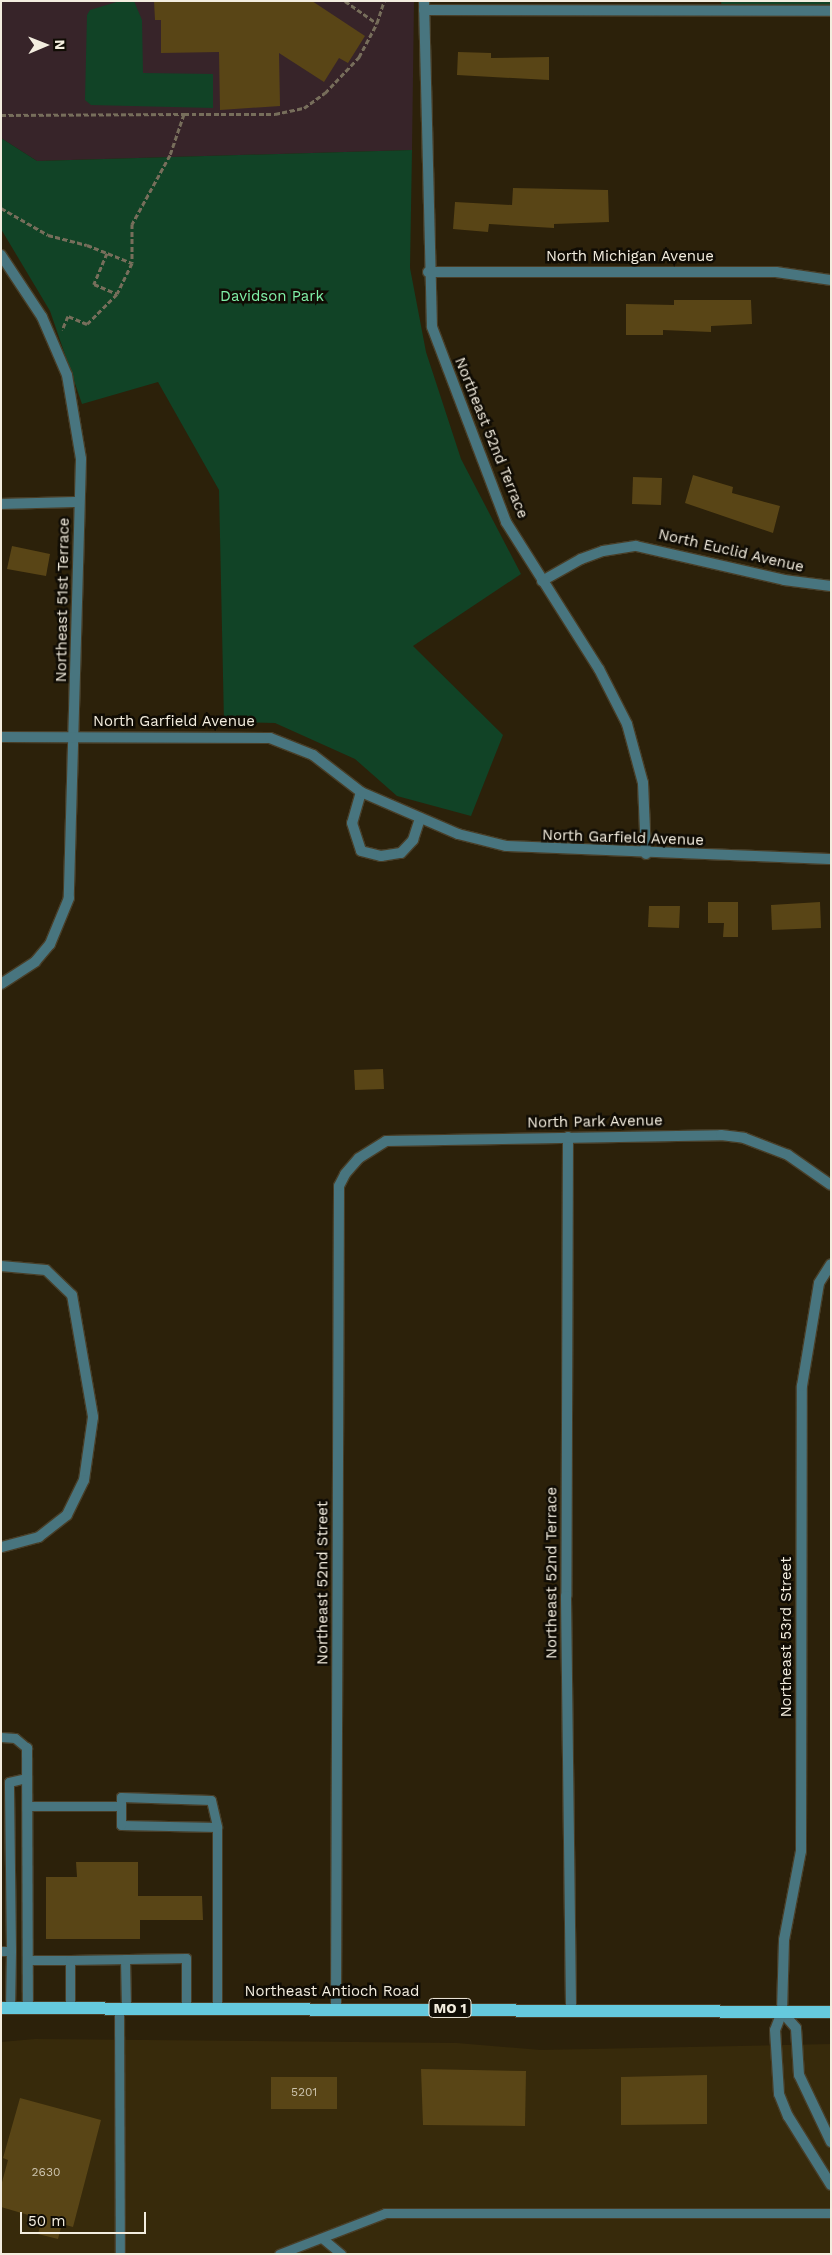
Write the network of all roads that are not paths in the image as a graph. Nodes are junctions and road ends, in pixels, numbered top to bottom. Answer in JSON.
{"nodes":[{"id":1,"x":424,"y":6,"type":"edge"},
{"id":2,"x":831,"y":11,"type":"edge"},
{"id":3,"x":1,"y":255,"type":"edge"},
{"id":4,"x":428,"y":272,"type":"junction"},
{"id":5,"x":831,"y":280,"type":"edge"},
{"id":6,"x":79,"y":502,"type":"junction"},
{"id":7,"x":1,"y":504,"type":"edge"},
{"id":8,"x":542,"y":581,"type":"junction"},
{"id":9,"x":831,"y":586,"type":"edge"},
{"id":10,"x":1,"y":737,"type":"edge"},
{"id":11,"x":76,"y":737,"type":"junction"},
{"id":12,"x":361,"y":792,"type":"junction"},
{"id":13,"x":420,"y":818,"type":"junction"},
{"id":14,"x":646,"y":854,"type":"junction"},
{"id":15,"x":831,"y":859,"type":"edge"},
{"id":16,"x":1,"y":984,"type":"edge"},
{"id":17,"x":568,"y":1137,"type":"junction"},
{"id":18,"x":354,"y":1163,"type":"joint"},
{"id":19,"x":831,"y":1185,"type":"edge"},
{"id":20,"x":831,"y":1264,"type":"edge"},
{"id":21,"x":1,"y":1266,"type":"edge"},
{"id":22,"x":1,"y":1546,"type":"edge"},
{"id":23,"x":1,"y":1737,"type":"edge"},
{"id":24,"x":27,"y":1748,"type":"joint"},
{"id":25,"x":27,"y":1778,"type":"junction"},
{"id":26,"x":27,"y":1806,"type":"junction"},
{"id":27,"x":121,"y":1806,"type":"junction"},
{"id":28,"x":217,"y":1827,"type":"junction"},
{"id":29,"x":6,"y":1951,"type":"edge"},
{"id":30,"x":125,"y":1959,"type":"junction"},
{"id":31,"x":28,"y":1960,"type":"junction"},
{"id":32,"x":70,"y":1960,"type":"junction"},
{"id":33,"x":336,"y":2007,"type":"junction"},
{"id":34,"x":6,"y":2008,"type":"edge"},
{"id":35,"x":28,"y":2008,"type":"junction"},
{"id":36,"x":70,"y":2008,"type":"junction"},
{"id":37,"x":122,"y":2008,"type":"junction"},
{"id":38,"x":186,"y":2008,"type":"junction"},
{"id":39,"x":217,"y":2008,"type":"junction"},
{"id":40,"x":571,"y":2009,"type":"junction"},
{"id":41,"x":782,"y":2012,"type":"junction"},
{"id":42,"x":831,"y":2012,"type":"edge"},
{"id":43,"x":831,"y":2142,"type":"edge"},
{"id":44,"x":831,"y":2185,"type":"edge"},
{"id":45,"x":831,"y":2213,"type":"edge"},
{"id":46,"x":322,"y":2238,"type":"junction"},
{"id":47,"x":120,"y":2254,"type":"edge"},
{"id":48,"x":279,"y":2254,"type":"edge"},
{"id":49,"x":341,"y":2254,"type":"edge"}],
"edges":[{"from":1,"to":2,"type":"street"},
{"from":1,"to":4,"type":"street","name":"Northeast 52nd Terrace"},
{"from":3,"to":6,"type":"street","name":"Northeast 51st Terrace"},
{"from":4,"to":5,"type":"street","name":"North Michigan Avenue"},
{"from":4,"to":8,"type":"street","name":"Northeast 52nd Terrace"},
{"from":6,"to":7,"type":"street"},
{"from":6,"to":11,"type":"street","name":"Northeast 51st Terrace"},
{"from":8,"to":9,"type":"street","name":"North Euclid Avenue"},
{"from":8,"to":14,"type":"street","name":"Northeast 52nd Terrace"},
{"from":10,"to":11,"type":"street","name":"North Garfield Avenue"},
{"from":11,"to":12,"type":"street","name":"North Garfield Avenue"},
{"from":11,"to":16,"type":"street","name":"Northeast 51st Terrace"},
{"from":12,"to":13,"type":"street","name":"North Garfield Avenue"},
{"from":12,"to":13,"type":"street"},
{"from":13,"to":14,"type":"street","name":"North Garfield Avenue"},
{"from":14,"to":15,"type":"street","name":"North Garfield Avenue"},
{"from":17,"to":18,"type":"street","name":"North Park Avenue"},
{"from":17,"to":19,"type":"street","name":"North Park Avenue"},
{"from":17,"to":40,"type":"street","name":"Northeast 52nd Terrace"},
{"from":18,"to":33,"type":"street","name":"Northeast 52nd Street"},
{"from":20,"to":41,"type":"street","name":"Northeast 53rd Street"},
{"from":21,"to":22,"type":"street"},
{"from":23,"to":24,"type":"lane"},
{"from":24,"to":25,"type":"street"},
{"from":25,"to":26,"type":"street"},
{"from":25,"to":29,"type":"lane"},
{"from":26,"to":27,"type":"lane"},
{"from":26,"to":31,"type":"street"},
{"from":27,"to":28,"type":"lane"},
{"from":27,"to":28,"type":"lane"},
{"from":28,"to":39,"type":"lane"},
{"from":29,"to":34,"type":"lane"},
{"from":30,"to":32,"type":"lane"},
{"from":30,"to":37,"type":"lane"},
{"from":30,"to":38,"type":"lane"},
{"from":31,"to":32,"type":"lane"},
{"from":31,"to":35,"type":"street"},
{"from":32,"to":36,"type":"lane"},
{"from":33,"to":39,"type":"main road","name":"Northeast Antioch Road","number":"MO 1"},
{"from":33,"to":40,"type":"main road","name":"Northeast Antioch Road","number":"MO 1"},
{"from":34,"to":35,"type":"main road","name":"Northeast Antioch Road","number":"MO 1"},
{"from":35,"to":36,"type":"main road","name":"Northeast Antioch Road","number":"MO 1"},
{"from":36,"to":37,"type":"main road","name":"Northeast Antioch Road","number":"MO 1"},
{"from":37,"to":38,"type":"main road","name":"Northeast Antioch Road","number":"MO 1"},
{"from":37,"to":47,"type":"lane"},
{"from":38,"to":39,"type":"main road","name":"Northeast Antioch Road","number":"MO 1"},
{"from":40,"to":41,"type":"main road","name":"Northeast Antioch Road","number":"MO 1"},
{"from":41,"to":42,"type":"main road","number":"MO 1"},
{"from":41,"to":43,"type":"street"},
{"from":41,"to":44,"type":"street","name":"Northeast 53rd Street"},
{"from":45,"to":46,"type":"lane"},
{"from":46,"to":48,"type":"lane"},
{"from":46,"to":49,"type":"lane"}]}
